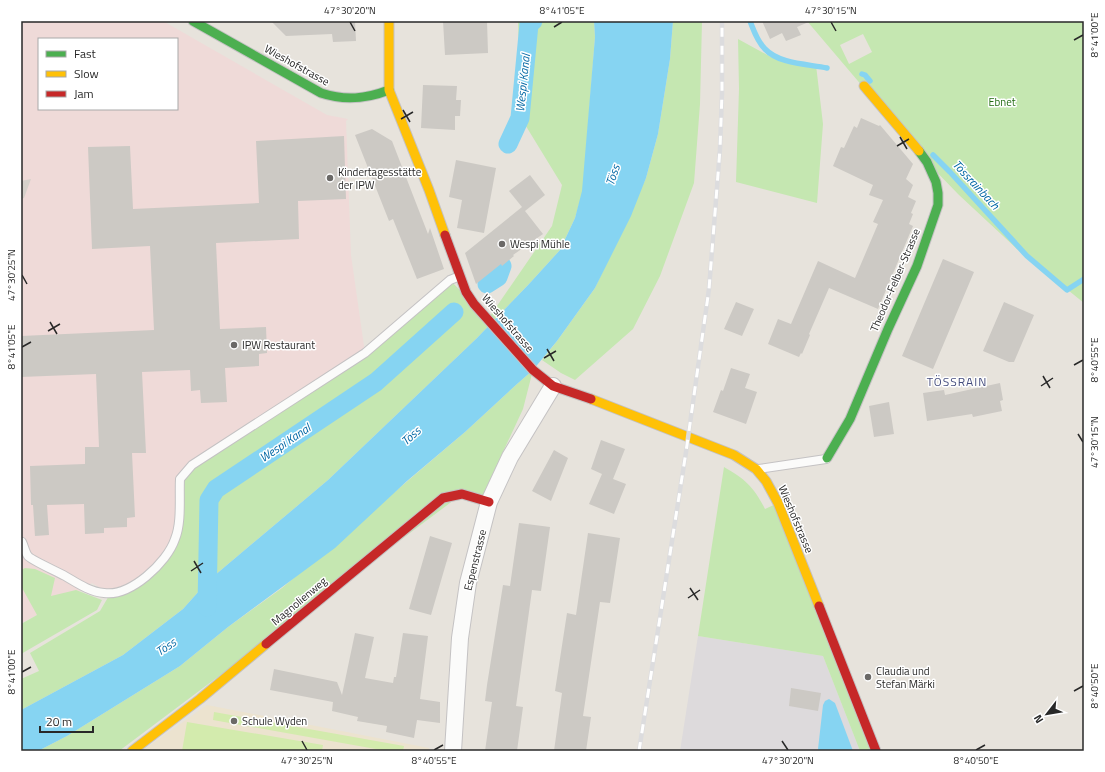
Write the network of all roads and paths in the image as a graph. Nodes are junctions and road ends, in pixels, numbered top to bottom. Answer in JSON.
{"nodes":[{"id":1,"x":193,"y":21,"type":"edge"},
{"id":2,"x":389,"y":21,"type":"edge"},
{"id":3,"x":857,"y":78,"type":"dead end"},
{"id":4,"x":864,"y":86,"type":"joint"},
{"id":5,"x":389,"y":90,"type":"junction"},
{"id":6,"x":460,"y":276,"type":"junction"},
{"id":7,"x":553,"y":386,"type":"junction"},
{"id":8,"x":827,"y":458,"type":"joint"},
{"id":9,"x":756,"y":469,"type":"junction"},
{"id":10,"x":489,"y":502,"type":"junction"},
{"id":11,"x":22,"y":542,"type":"edge"},
{"id":12,"x":132,"y":751,"type":"edge"},
{"id":13,"x":453,"y":751,"type":"edge"},
{"id":14,"x":876,"y":751,"type":"edge"}],
"edges":[{"from":1,"to":5,"type":"street","name":"Wieshofstrasse"},
{"from":2,"to":5,"type":"street"},
{"from":3,"to":4,"type":"lane","name":"Theodor-Felber-Strasse"},
{"from":4,"to":8,"type":"street","name":"Theodor-Felber-Strasse"},
{"from":5,"to":6,"type":"street","name":"Wieshofstrasse"},
{"from":6,"to":7,"type":"street","name":"Wieshofstrasse"},
{"from":6,"to":11,"type":"lane"},
{"from":7,"to":9,"type":"street","name":"Wieshofstrasse"},
{"from":7,"to":10,"type":"street","name":"Espenstrasse"},
{"from":8,"to":9,"type":"lane"},
{"from":9,"to":14,"type":"street","name":"Wieshofstrasse"},
{"from":10,"to":12,"type":"street","name":"Magnolienweg"},
{"from":10,"to":13,"type":"street","name":"Espenstrasse"}]}
